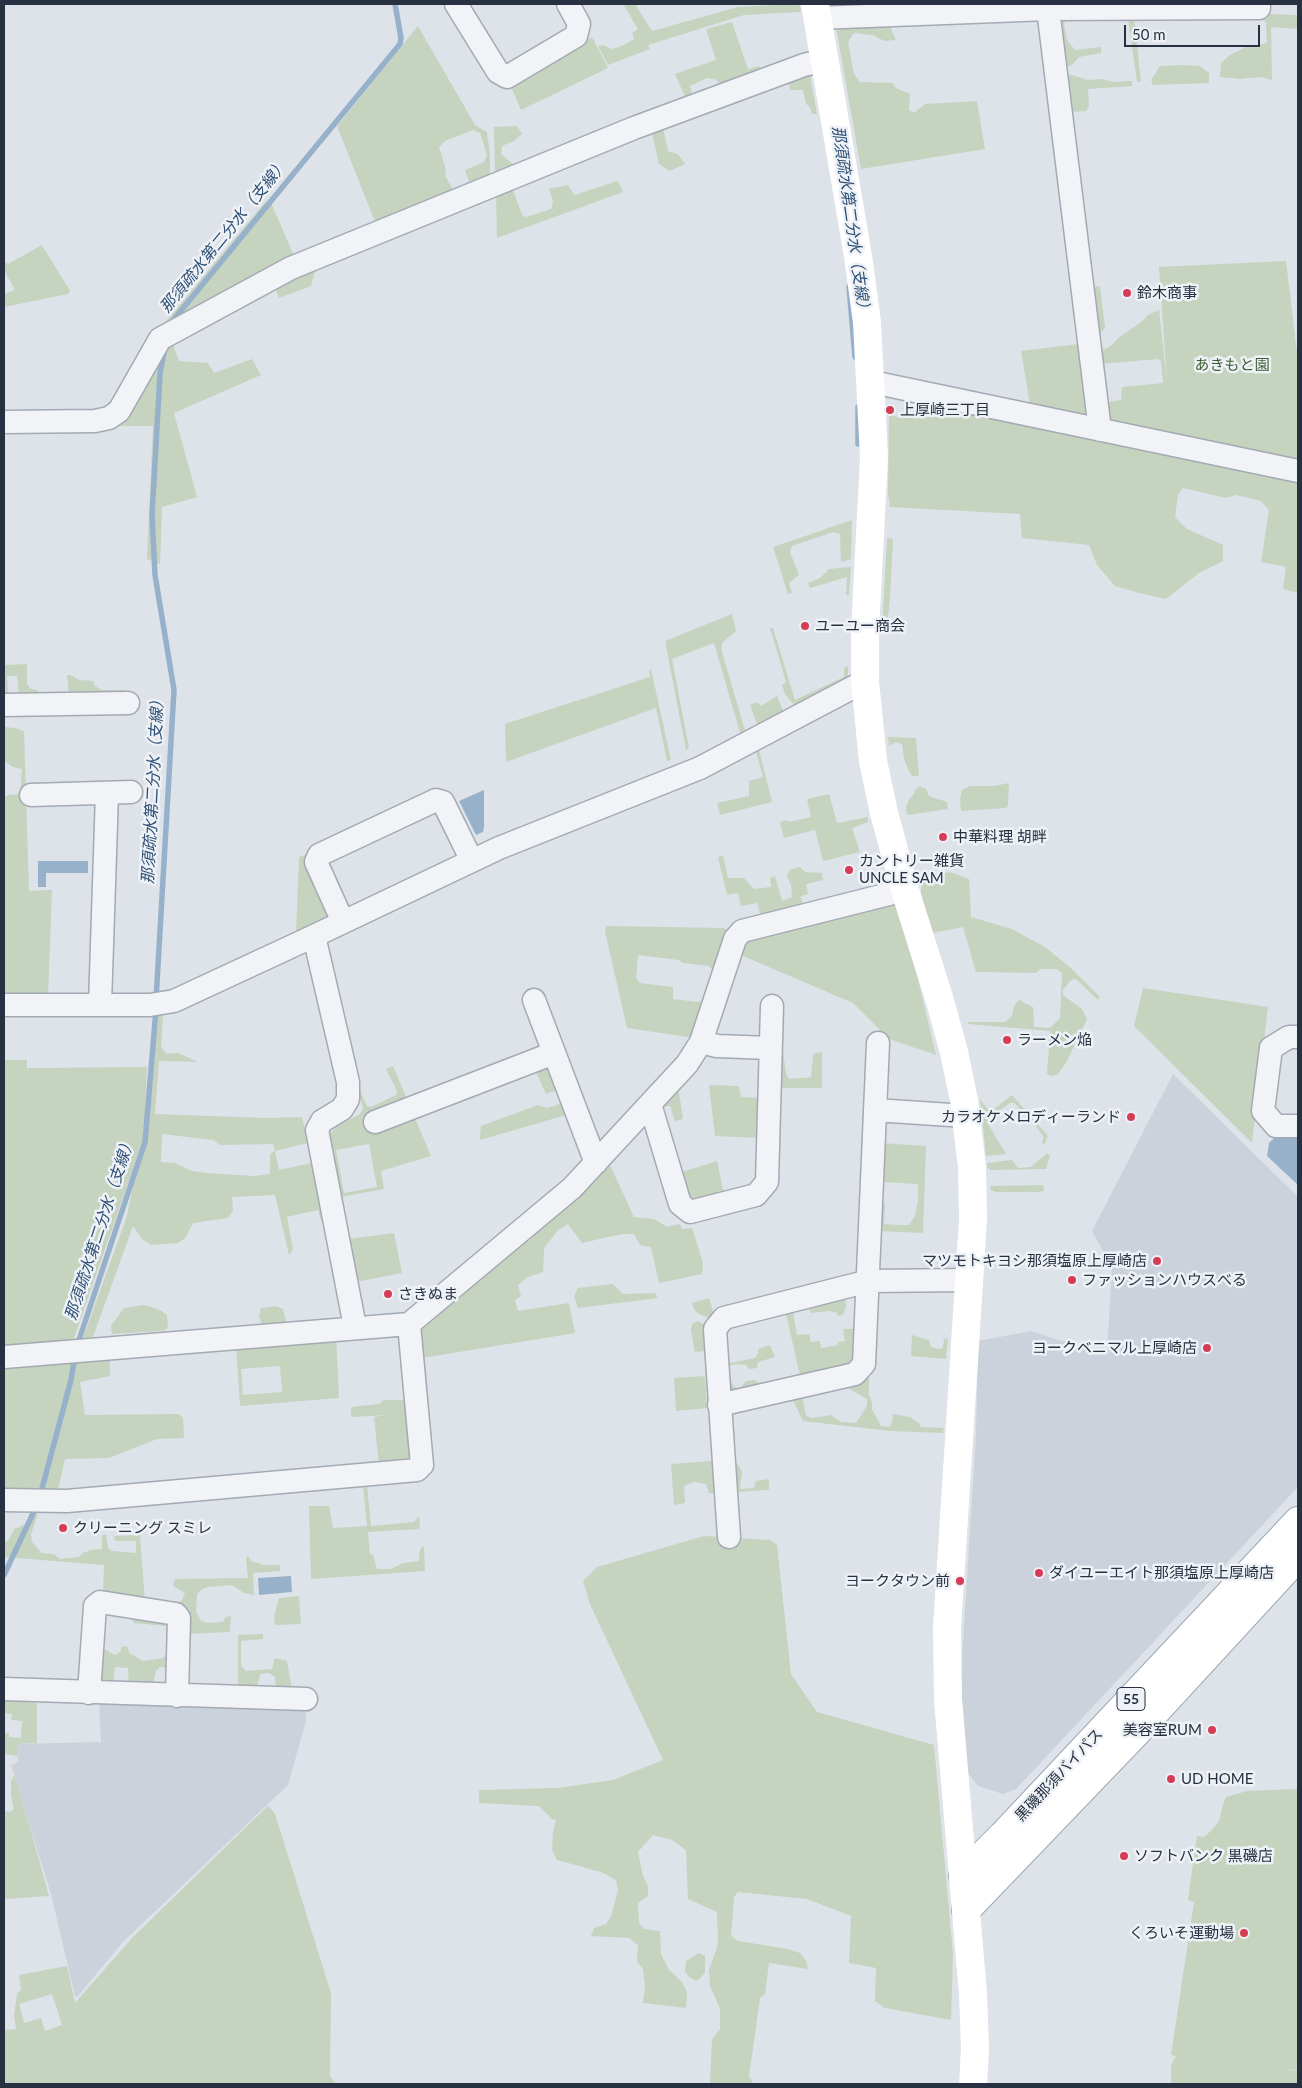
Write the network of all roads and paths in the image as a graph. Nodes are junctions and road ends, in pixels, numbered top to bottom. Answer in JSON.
{"nodes":[{"id":1,"x":456,"y":4,"type":"edge"},
{"id":2,"x":568,"y":4,"type":"edge"},
{"id":3,"x":1259,"y":4,"type":"edge"},
{"id":4,"x":1048,"y":9,"type":"junction"},
{"id":5,"x":816,"y":11,"type":"edge"},
{"id":6,"x":825,"y":60,"type":"junction"},
{"id":7,"x":872,"y":382,"type":"junction"},
{"id":8,"x":4,"y":422,"type":"edge"},
{"id":9,"x":1100,"y":430,"type":"junction"},
{"id":10,"x":1298,"y":471,"type":"edge"},
{"id":11,"x":865,"y":681,"type":"junction"},
{"id":12,"x":128,"y":703,"type":"dead end"},
{"id":13,"x":4,"y":705,"type":"edge"},
{"id":14,"x":132,"y":792,"type":"dead end"},
{"id":15,"x":107,"y":793,"type":"junction"},
{"id":16,"x":31,"y":795,"type":"dead end"},
{"id":17,"x":472,"y":861,"type":"junction"},
{"id":18,"x":905,"y":890,"type":"junction"},
{"id":19,"x":343,"y":922,"type":"junction"},
{"id":20,"x":314,"y":936,"type":"junction"},
{"id":21,"x":534,"y":1000,"type":"dead end"},
{"id":22,"x":4,"y":1005,"type":"edge"},
{"id":23,"x":100,"y":1005,"type":"junction"},
{"id":24,"x":772,"y":1006,"type":"dead end"},
{"id":25,"x":1298,"y":1037,"type":"edge"},
{"id":26,"x":701,"y":1042,"type":"junction"},
{"id":27,"x":878,"y":1043,"type":"dead end"},
{"id":28,"x":770,"y":1048,"type":"junction"},
{"id":29,"x":554,"y":1053,"type":"junction"},
{"id":30,"x":650,"y":1104,"type":"junction"},
{"id":31,"x":875,"y":1110,"type":"junction"},
{"id":32,"x":966,"y":1116,"type":"junction"},
{"id":33,"x":375,"y":1122,"type":"dead end"},
{"id":34,"x":1298,"y":1126,"type":"edge"},
{"id":35,"x":596,"y":1163,"type":"junction"},
{"id":36,"x":969,"y":1280,"type":"junction"},
{"id":37,"x":869,"y":1281,"type":"junction"},
{"id":38,"x":409,"y":1324,"type":"junction"},
{"id":39,"x":354,"y":1327,"type":"junction"},
{"id":40,"x":4,"y":1357,"type":"edge"},
{"id":41,"x":720,"y":1405,"type":"junction"},
{"id":42,"x":4,"y":1500,"type":"edge"},
{"id":43,"x":1298,"y":1521,"type":"edge"},
{"id":44,"x":729,"y":1537,"type":"dead end"},
{"id":45,"x":1298,"y":1557,"type":"edge"},
{"id":46,"x":4,"y":1689,"type":"edge"},
{"id":47,"x":89,"y":1693,"type":"junction"},
{"id":48,"x":177,"y":1696,"type":"junction"},
{"id":49,"x":306,"y":1699,"type":"dead end"},
{"id":50,"x":963,"y":1875,"type":"junction"},
{"id":51,"x":966,"y":1910,"type":"junction"},
{"id":52,"x":972,"y":2084,"type":"edge"}],
"edges":[{"from":1,"to":2,"type":"street"},
{"from":3,"to":4,"type":"street"},
{"from":4,"to":5,"type":"street"},
{"from":4,"to":9,"type":"street"},
{"from":5,"to":6,"type":"street"},
{"from":6,"to":7,"type":"street"},
{"from":6,"to":8,"type":"street"},
{"from":7,"to":9,"type":"street"},
{"from":7,"to":11,"type":"street"},
{"from":9,"to":10,"type":"street"},
{"from":11,"to":17,"type":"street"},
{"from":11,"to":18,"type":"street"},
{"from":12,"to":13,"type":"street"},
{"from":14,"to":15,"type":"street"},
{"from":15,"to":16,"type":"street"},
{"from":15,"to":23,"type":"street"},
{"from":17,"to":19,"type":"street"},
{"from":17,"to":19,"type":"street"},
{"from":18,"to":26,"type":"street"},
{"from":18,"to":32,"type":"street"},
{"from":19,"to":20,"type":"street"},
{"from":20,"to":23,"type":"street"},
{"from":20,"to":39,"type":"street"},
{"from":21,"to":29,"type":"street"},
{"from":22,"to":23,"type":"street"},
{"from":24,"to":28,"type":"street"},
{"from":25,"to":34,"type":"street"},
{"from":26,"to":28,"type":"street"},
{"from":26,"to":30,"type":"street"},
{"from":27,"to":31,"type":"street"},
{"from":28,"to":30,"type":"street"},
{"from":29,"to":33,"type":"street"},
{"from":29,"to":35,"type":"street"},
{"from":30,"to":35,"type":"street"},
{"from":31,"to":32,"type":"street"},
{"from":31,"to":37,"type":"street"},
{"from":32,"to":36,"type":"street"},
{"from":35,"to":38,"type":"street"},
{"from":36,"to":37,"type":"street"},
{"from":36,"to":50,"type":"street"},
{"from":37,"to":41,"type":"street"},
{"from":37,"to":41,"type":"street"},
{"from":38,"to":39,"type":"street"},
{"from":38,"to":42,"type":"street"},
{"from":39,"to":40,"type":"street"},
{"from":41,"to":44,"type":"street"},
{"from":43,"to":50,"type":"street","name":"黒磯那須バイパス","number":"55"},
{"from":45,"to":51,"type":"street","name":"黒磯那須バイパス","number":"55"},
{"from":46,"to":47,"type":"street"},
{"from":47,"to":48,"type":"street"},
{"from":47,"to":48,"type":"street"},
{"from":48,"to":49,"type":"street"},
{"from":50,"to":51,"type":"street"},
{"from":51,"to":52,"type":"street"}]}
